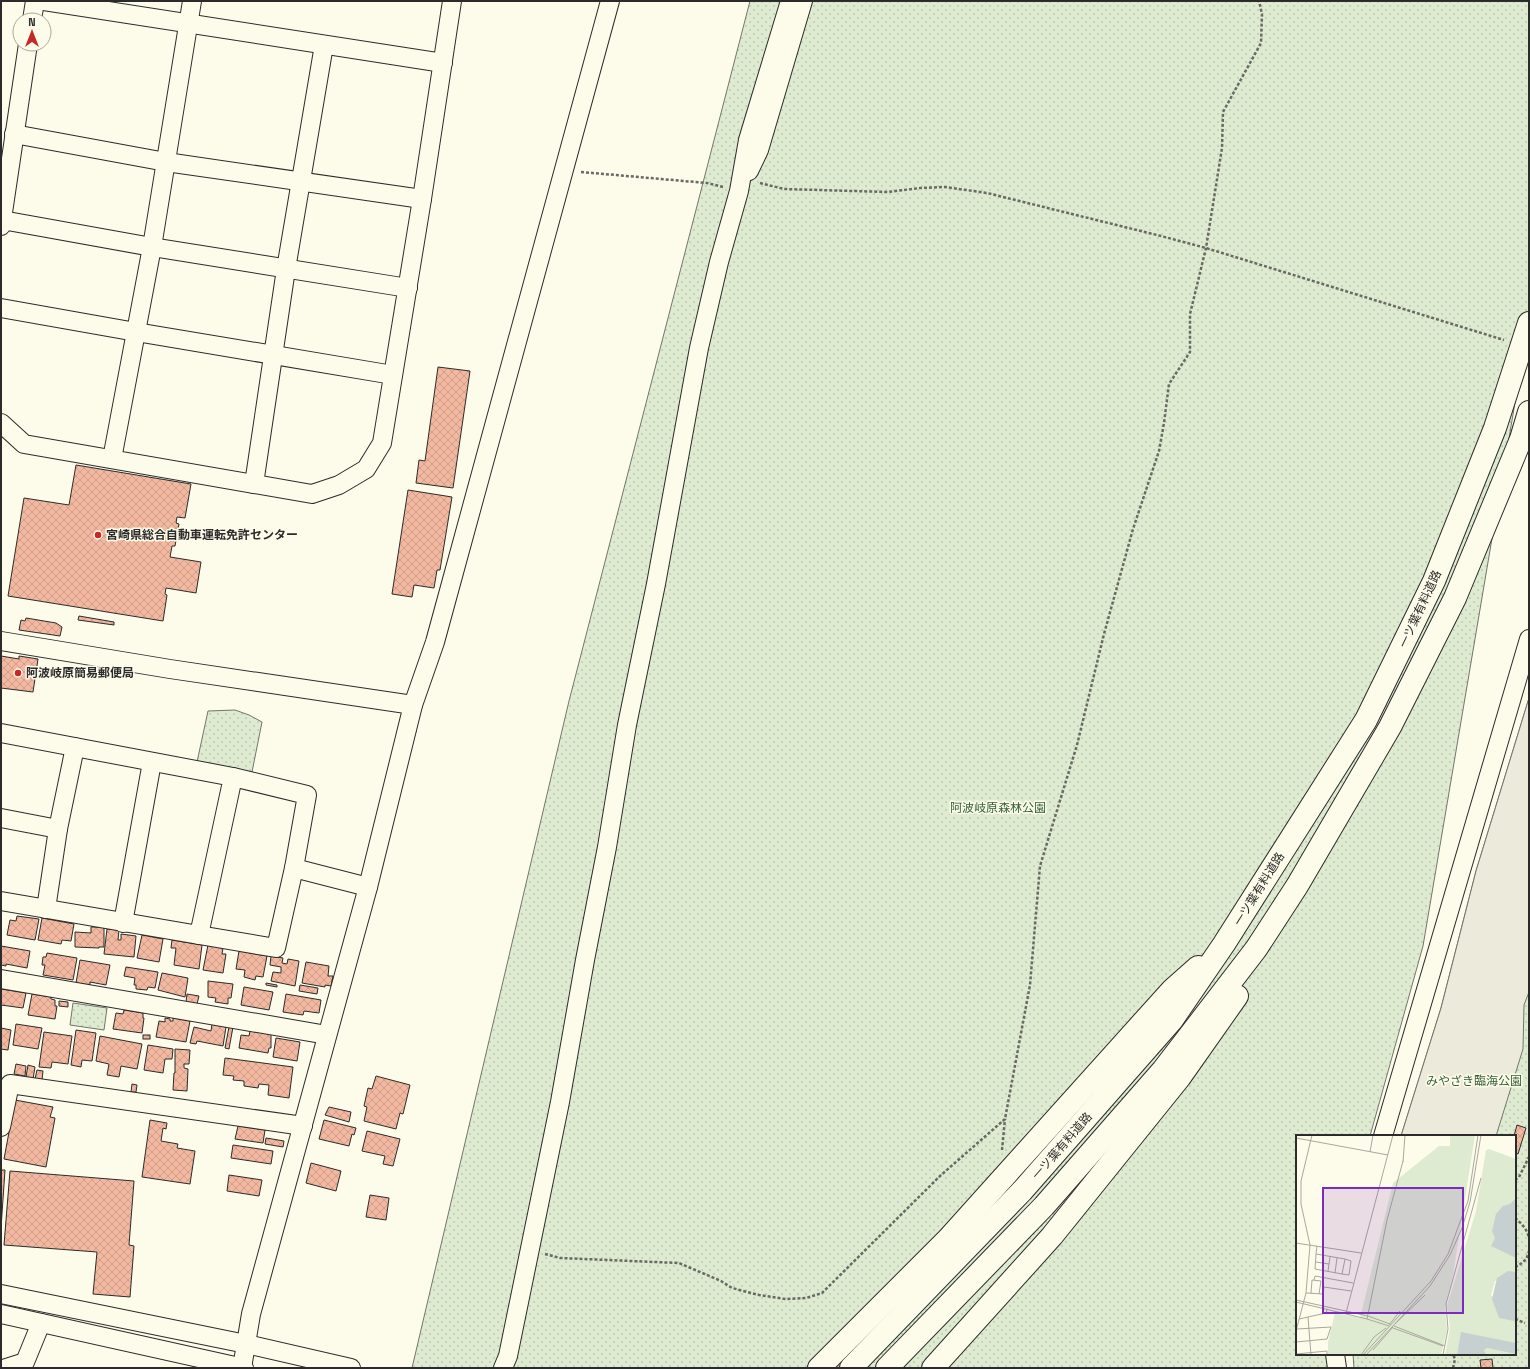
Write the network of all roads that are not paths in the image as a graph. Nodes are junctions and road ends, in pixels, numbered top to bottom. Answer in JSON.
{"nodes":[{"id":1,"x":34,"y":1,"type":"edge"},
{"id":2,"x":44,"y":1,"type":"edge"},
{"id":3,"x":192,"y":1,"type":"edge"},
{"id":4,"x":452,"y":1,"type":"edge"},
{"id":5,"x":610,"y":1,"type":"edge"},
{"id":6,"x":790,"y":1,"type":"edge"},
{"id":7,"x":803,"y":1,"type":"edge"},
{"id":8,"x":33,"y":12,"type":"edge"},
{"id":9,"x":188,"y":24,"type":"junction"},
{"id":10,"x":324,"y":45,"type":"junction"},
{"id":11,"x":27,"y":52,"type":"edge"},
{"id":12,"x":443,"y":64,"type":"junction"},
{"id":13,"x":14,"y":134,"type":"junction"},
{"id":14,"x":166,"y":162,"type":"junction"},
{"id":15,"x":301,"y":181,"type":"junction"},
{"id":16,"x":739,"y":191,"type":"junction"},
{"id":17,"x":422,"y":199,"type":"junction"},
{"id":18,"x":2,"y":223,"type":"edge"},
{"id":19,"x":152,"y":247,"type":"junction"},
{"id":20,"x":286,"y":269,"type":"junction"},
{"id":21,"x":408,"y":288,"type":"junction"},
{"id":22,"x":1,"y":308,"type":"edge"},
{"id":23,"x":1529,"y":322,"type":"edge"},
{"id":24,"x":136,"y":332,"type":"junction"},
{"id":25,"x":274,"y":355,"type":"junction"},
{"id":26,"x":393,"y":375,"type":"junction"},
{"id":27,"x":1529,"y":412,"type":"edge"},
{"id":28,"x":1,"y":423,"type":"edge"},
{"id":29,"x":112,"y":459,"type":"junction"},
{"id":30,"x":254,"y":484,"type":"junction"},
{"id":31,"x":1529,"y":639,"type":"edge"},
{"id":32,"x":1,"y":641,"type":"edge"},
{"id":33,"x":413,"y":705,"type":"junction"},
{"id":34,"x":1,"y":733,"type":"edge"},
{"id":35,"x":75,"y":747,"type":"junction"},
{"id":36,"x":152,"y":762,"type":"junction"},
{"id":37,"x":233,"y":777,"type":"junction"},
{"id":38,"x":1,"y":818,"type":"edge"},
{"id":39,"x":58,"y":829,"type":"junction"},
{"id":40,"x":294,"y":868,"type":"junction"},
{"id":41,"x":368,"y":887,"type":"junction"},
{"id":42,"x":1,"y":901,"type":"edge"},
{"id":43,"x":46,"y":909,"type":"junction"},
{"id":44,"x":123,"y":923,"type":"junction"},
{"id":45,"x":199,"y":935,"type":"junction"},
{"id":46,"x":1224,"y":944,"type":"junction"},
{"id":47,"x":1256,"y":949,"type":"junction"},
{"id":48,"x":1,"y":979,"type":"edge"},
{"id":49,"x":327,"y":1034,"type":"junction"},
{"id":50,"x":303,"y":1126,"type":"junction"},
{"id":51,"x":1,"y":1127,"type":"edge"},
{"id":52,"x":1383,"y":1135,"type":"edge"},
{"id":53,"x":1,"y":1294,"type":"edge"},
{"id":54,"x":1,"y":1314,"type":"edge"},
{"id":55,"x":41,"y":1323,"type":"junction"},
{"id":56,"x":246,"y":1344,"type":"junction"},
{"id":57,"x":1335,"y":1355,"type":"edge"},
{"id":58,"x":6,"y":1368,"type":"edge"},
{"id":59,"x":243,"y":1368,"type":"edge"},
{"id":60,"x":351,"y":1368,"type":"edge"},
{"id":61,"x":504,"y":1368,"type":"edge"},
{"id":62,"x":819,"y":1368,"type":"edge"},
{"id":63,"x":850,"y":1368,"type":"edge"},
{"id":64,"x":887,"y":1368,"type":"edge"},
{"id":65,"x":933,"y":1368,"type":"edge"},
{"id":66,"x":1337,"y":1368,"type":"edge"}],
"edges":[{"from":1,"to":8,"type":"street"},
{"from":2,"to":9,"type":"street"},
{"from":3,"to":9,"type":"street"},
{"from":4,"to":12,"type":"street"},
{"from":5,"to":33,"type":"street"},
{"from":6,"to":16,"type":"street"},
{"from":7,"to":16,"type":"street"},
{"from":9,"to":10,"type":"street"},
{"from":9,"to":14,"type":"street"},
{"from":10,"to":12,"type":"street"},
{"from":10,"to":15,"type":"street"},
{"from":11,"to":13,"type":"street"},
{"from":12,"to":17,"type":"street"},
{"from":13,"to":14,"type":"street"},
{"from":13,"to":18,"type":"street"},
{"from":14,"to":15,"type":"street"},
{"from":14,"to":19,"type":"street"},
{"from":15,"to":17,"type":"street"},
{"from":15,"to":20,"type":"street"},
{"from":16,"to":61,"type":"street"},
{"from":17,"to":21,"type":"street"},
{"from":18,"to":19,"type":"street"},
{"from":19,"to":20,"type":"street"},
{"from":19,"to":24,"type":"street"},
{"from":20,"to":21,"type":"street"},
{"from":20,"to":25,"type":"street"},
{"from":21,"to":26,"type":"street"},
{"from":22,"to":24,"type":"street"},
{"from":23,"to":46,"type":"main road","name":"一ツ葉有料道路"},
{"from":24,"to":25,"type":"street"},
{"from":24,"to":29,"type":"street"},
{"from":25,"to":26,"type":"street"},
{"from":25,"to":30,"type":"street"},
{"from":26,"to":30,"type":"street"},
{"from":27,"to":47,"type":"main road","name":"一ツ葉有料道路"},
{"from":28,"to":29,"type":"street"},
{"from":29,"to":30,"type":"street"},
{"from":31,"to":52,"type":"street"},
{"from":32,"to":33,"type":"street"},
{"from":33,"to":41,"type":"street"},
{"from":34,"to":35,"type":"street"},
{"from":35,"to":36,"type":"street"},
{"from":35,"to":39,"type":"street"},
{"from":36,"to":37,"type":"street"},
{"from":36,"to":44,"type":"street"},
{"from":37,"to":40,"type":"street"},
{"from":37,"to":45,"type":"street"},
{"from":38,"to":39,"type":"street"},
{"from":39,"to":43,"type":"street"},
{"from":40,"to":41,"type":"street"},
{"from":40,"to":45,"type":"street"},
{"from":41,"to":49,"type":"street"},
{"from":42,"to":43,"type":"street"},
{"from":43,"to":44,"type":"street"},
{"from":44,"to":45,"type":"street"},
{"from":46,"to":62,"type":"main road"},
{"from":46,"to":63,"type":"main road","name":"一ツ葉有料道路"},
{"from":47,"to":64,"type":"main road","name":"一ツ葉有料道路"},
{"from":47,"to":65,"type":"main road"},
{"from":48,"to":49,"type":"street"},
{"from":49,"to":50,"type":"street"},
{"from":50,"to":51,"type":"street"},
{"from":50,"to":56,"type":"street"},
{"from":53,"to":56,"type":"street"},
{"from":54,"to":55,"type":"street"},
{"from":55,"to":58,"type":"street"},
{"from":55,"to":59,"type":"street"},
{"from":56,"to":59,"type":"street"},
{"from":56,"to":60,"type":"street"},
{"from":57,"to":66,"type":"street"}]}
